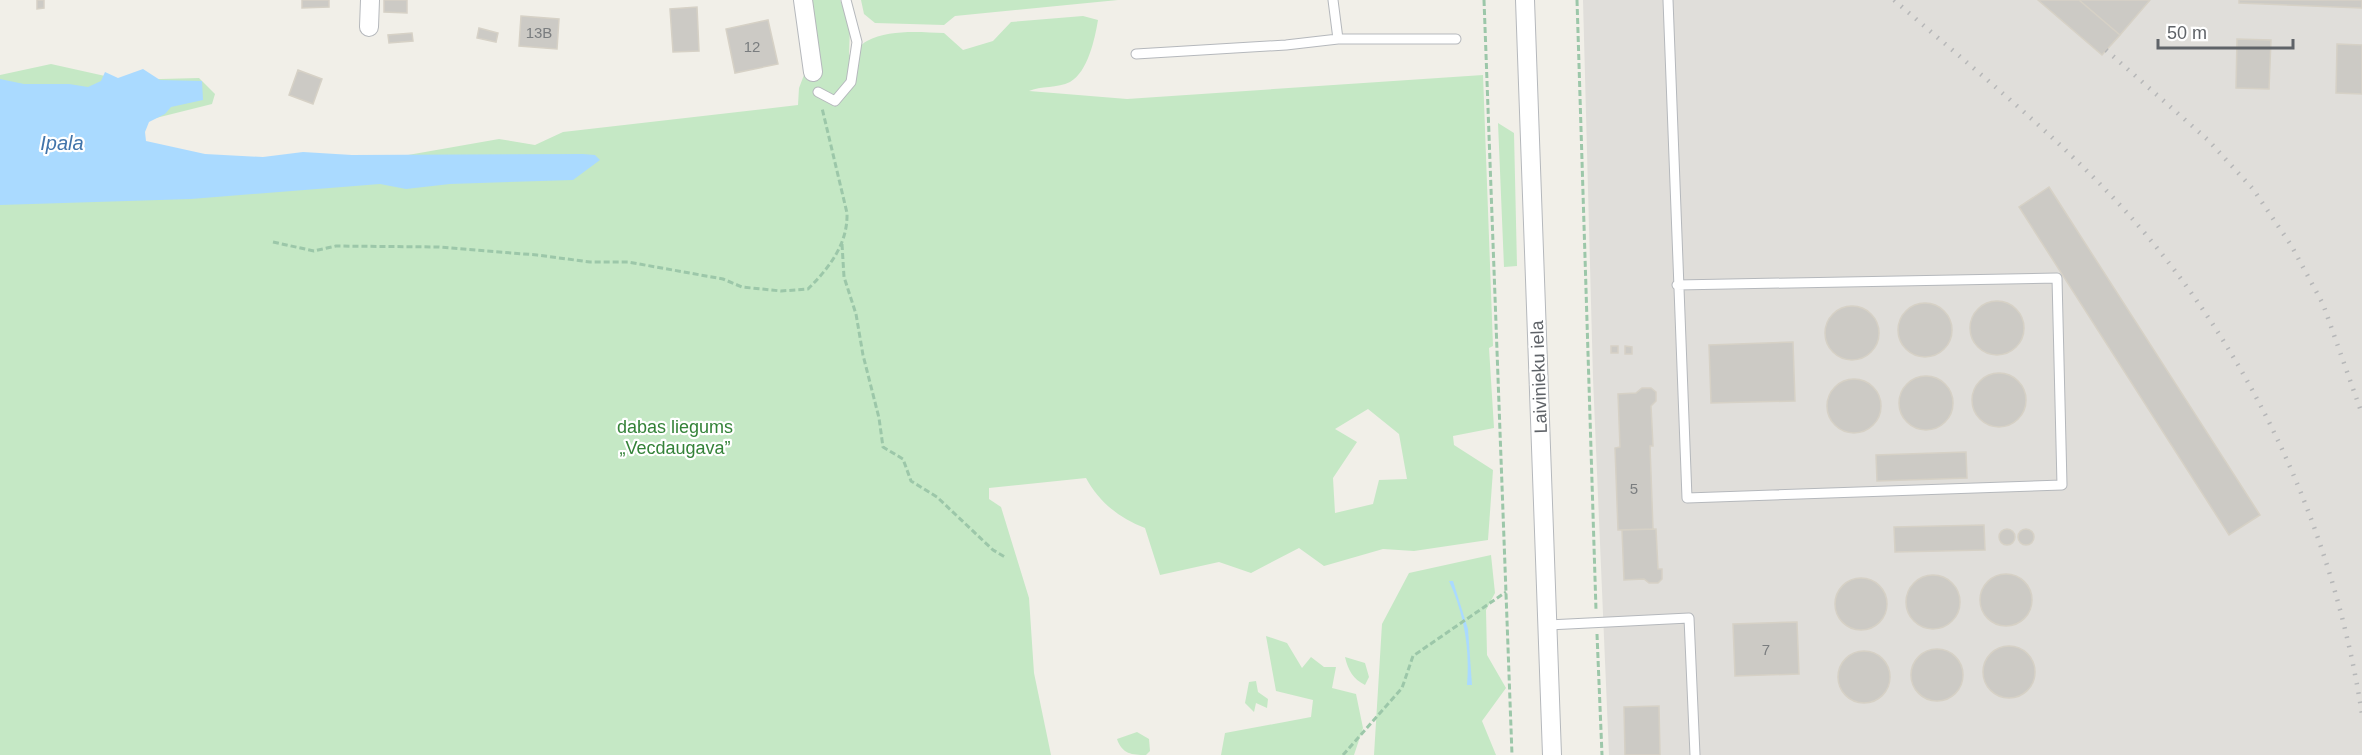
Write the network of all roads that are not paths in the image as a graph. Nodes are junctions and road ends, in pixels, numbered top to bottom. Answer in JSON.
{"nodes":[{"id":1,"x":370,"y":0,"type":"edge"},
{"id":2,"x":803,"y":0,"type":"edge"},
{"id":3,"x":846,"y":0,"type":"edge"},
{"id":4,"x":1333,"y":0,"type":"edge"},
{"id":5,"x":1525,"y":0,"type":"edge"},
{"id":6,"x":1668,"y":0,"type":"edge"},
{"id":7,"x":369,"y":27,"type":"dead end"},
{"id":8,"x":1338,"y":39,"type":"junction"},
{"id":9,"x":1456,"y":39,"type":"dead end"},
{"id":10,"x":1136,"y":54,"type":"dead end"},
{"id":11,"x":813,"y":72,"type":"dead end"},
{"id":12,"x":818,"y":92,"type":"road end"},
{"id":13,"x":1677,"y":285,"type":"junction"},
{"id":14,"x":1548,"y":625,"type":"junction"},
{"id":15,"x":1552,"y":755,"type":"edge"},
{"id":16,"x":1695,"y":755,"type":"edge"}],
"edges":[{"from":1,"to":7,"type":"street"},
{"from":2,"to":11,"type":"street"},
{"from":3,"to":12,"type":"lane"},
{"from":4,"to":8,"type":"lane"},
{"from":5,"to":14,"type":"street","name":"Laivinieku iela"},
{"from":6,"to":13,"type":"lane"},
{"from":8,"to":9,"type":"lane"},
{"from":8,"to":10,"type":"lane"},
{"from":13,"to":13,"type":"lane"},
{"from":14,"to":15,"type":"street","name":"Laivinieku iela"},
{"from":14,"to":16,"type":"lane"}]}
